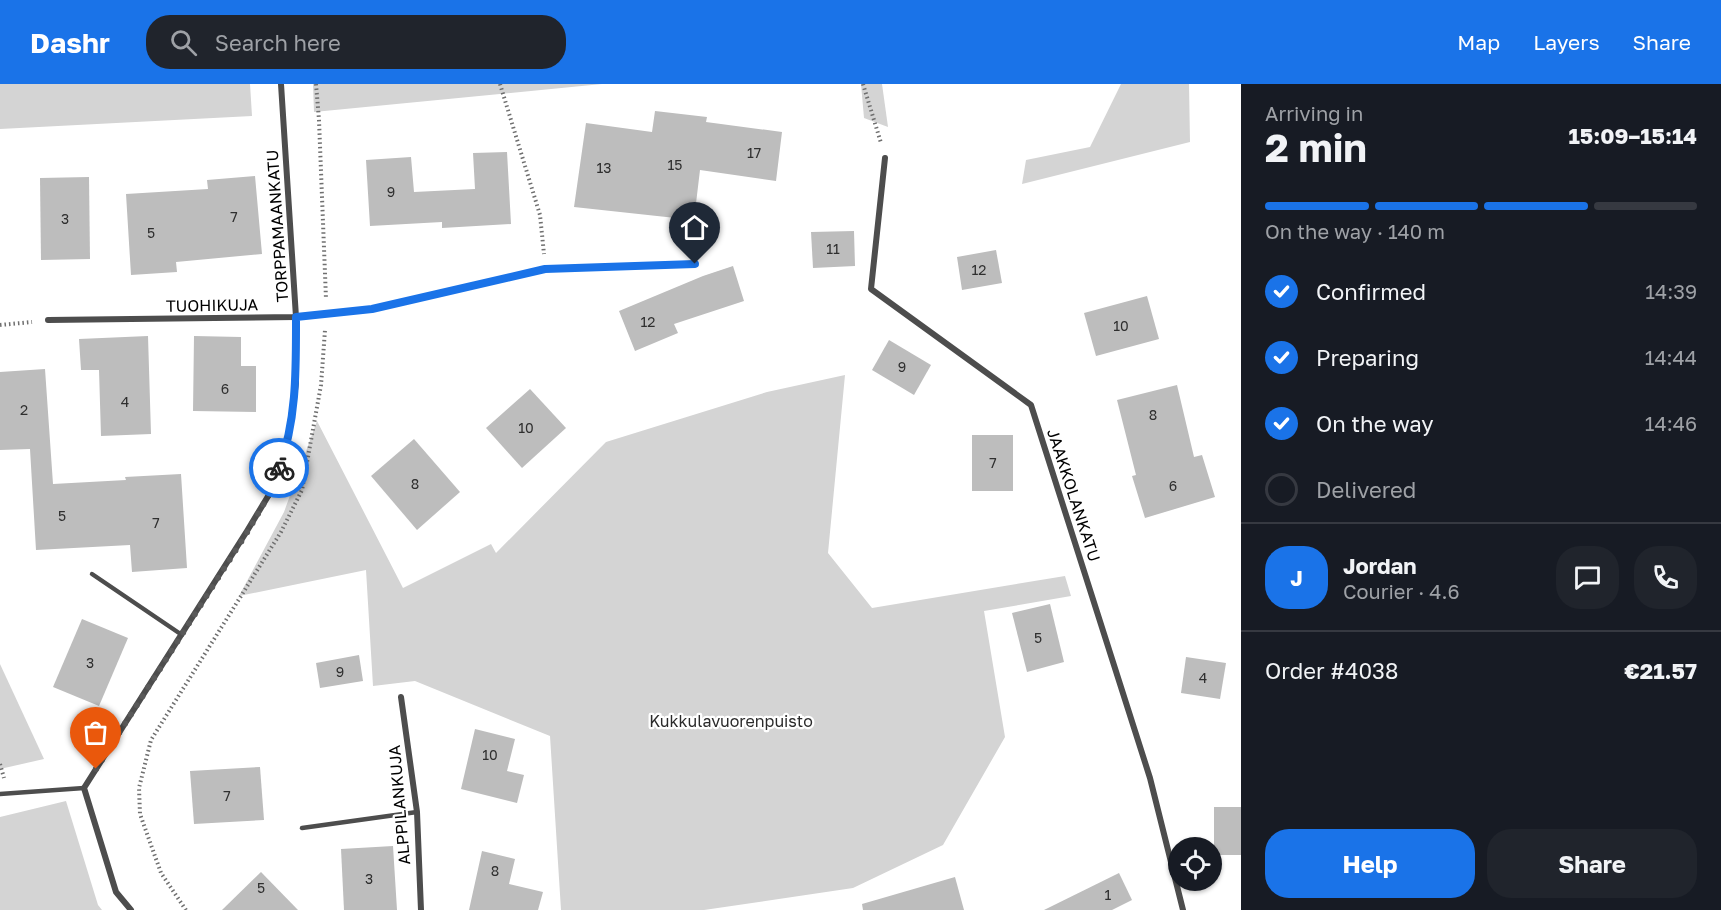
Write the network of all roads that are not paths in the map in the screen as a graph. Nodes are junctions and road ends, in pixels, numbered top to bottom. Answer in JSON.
{"nodes":[{"id":1,"x":281,"y":84,"type":"edge"},
{"id":2,"x":885,"y":158,"type":"road end"},
{"id":3,"x":695,"y":264,"type":"dead end"},
{"id":4,"x":296,"y":317,"type":"junction"},
{"id":5,"x":48,"y":320,"type":"road end"},
{"id":6,"x":92,"y":574,"type":"dead end"},
{"id":7,"x":182,"y":635,"type":"junction"},
{"id":8,"x":401,"y":697,"type":"dead end"},
{"id":9,"x":84,"y":788,"type":"junction"},
{"id":10,"x":0,"y":794,"type":"edge"},
{"id":11,"x":417,"y":812,"type":"junction"},
{"id":12,"x":302,"y":828,"type":"dead end"},
{"id":13,"x":131,"y":910,"type":"edge"},
{"id":14,"x":421,"y":910,"type":"edge"},
{"id":15,"x":1183,"y":910,"type":"edge"}],
"edges":[{"from":1,"to":4,"type":"street","name":"TORPPAMAANKATU"},
{"from":2,"to":15,"type":"street","name":"JAAKKOLANKATU"},
{"from":3,"to":4,"type":"street","name":"TUOHIKUJA"},
{"from":4,"to":5,"type":"street","name":"TUOHIKUJA"},
{"from":4,"to":7,"type":"street","name":"TORPPAMAANKATU"},
{"from":6,"to":7,"type":"lane"},
{"from":7,"to":9,"type":"street","name":"TORPPAMAANKATU"},
{"from":8,"to":11,"type":"street","name":"ALPPILANKUJA"},
{"from":9,"to":10,"type":"lane"},
{"from":9,"to":13,"type":"street"},
{"from":11,"to":12,"type":"lane"},
{"from":11,"to":14,"type":"street","name":"ALPPILANKUJA"}]}
